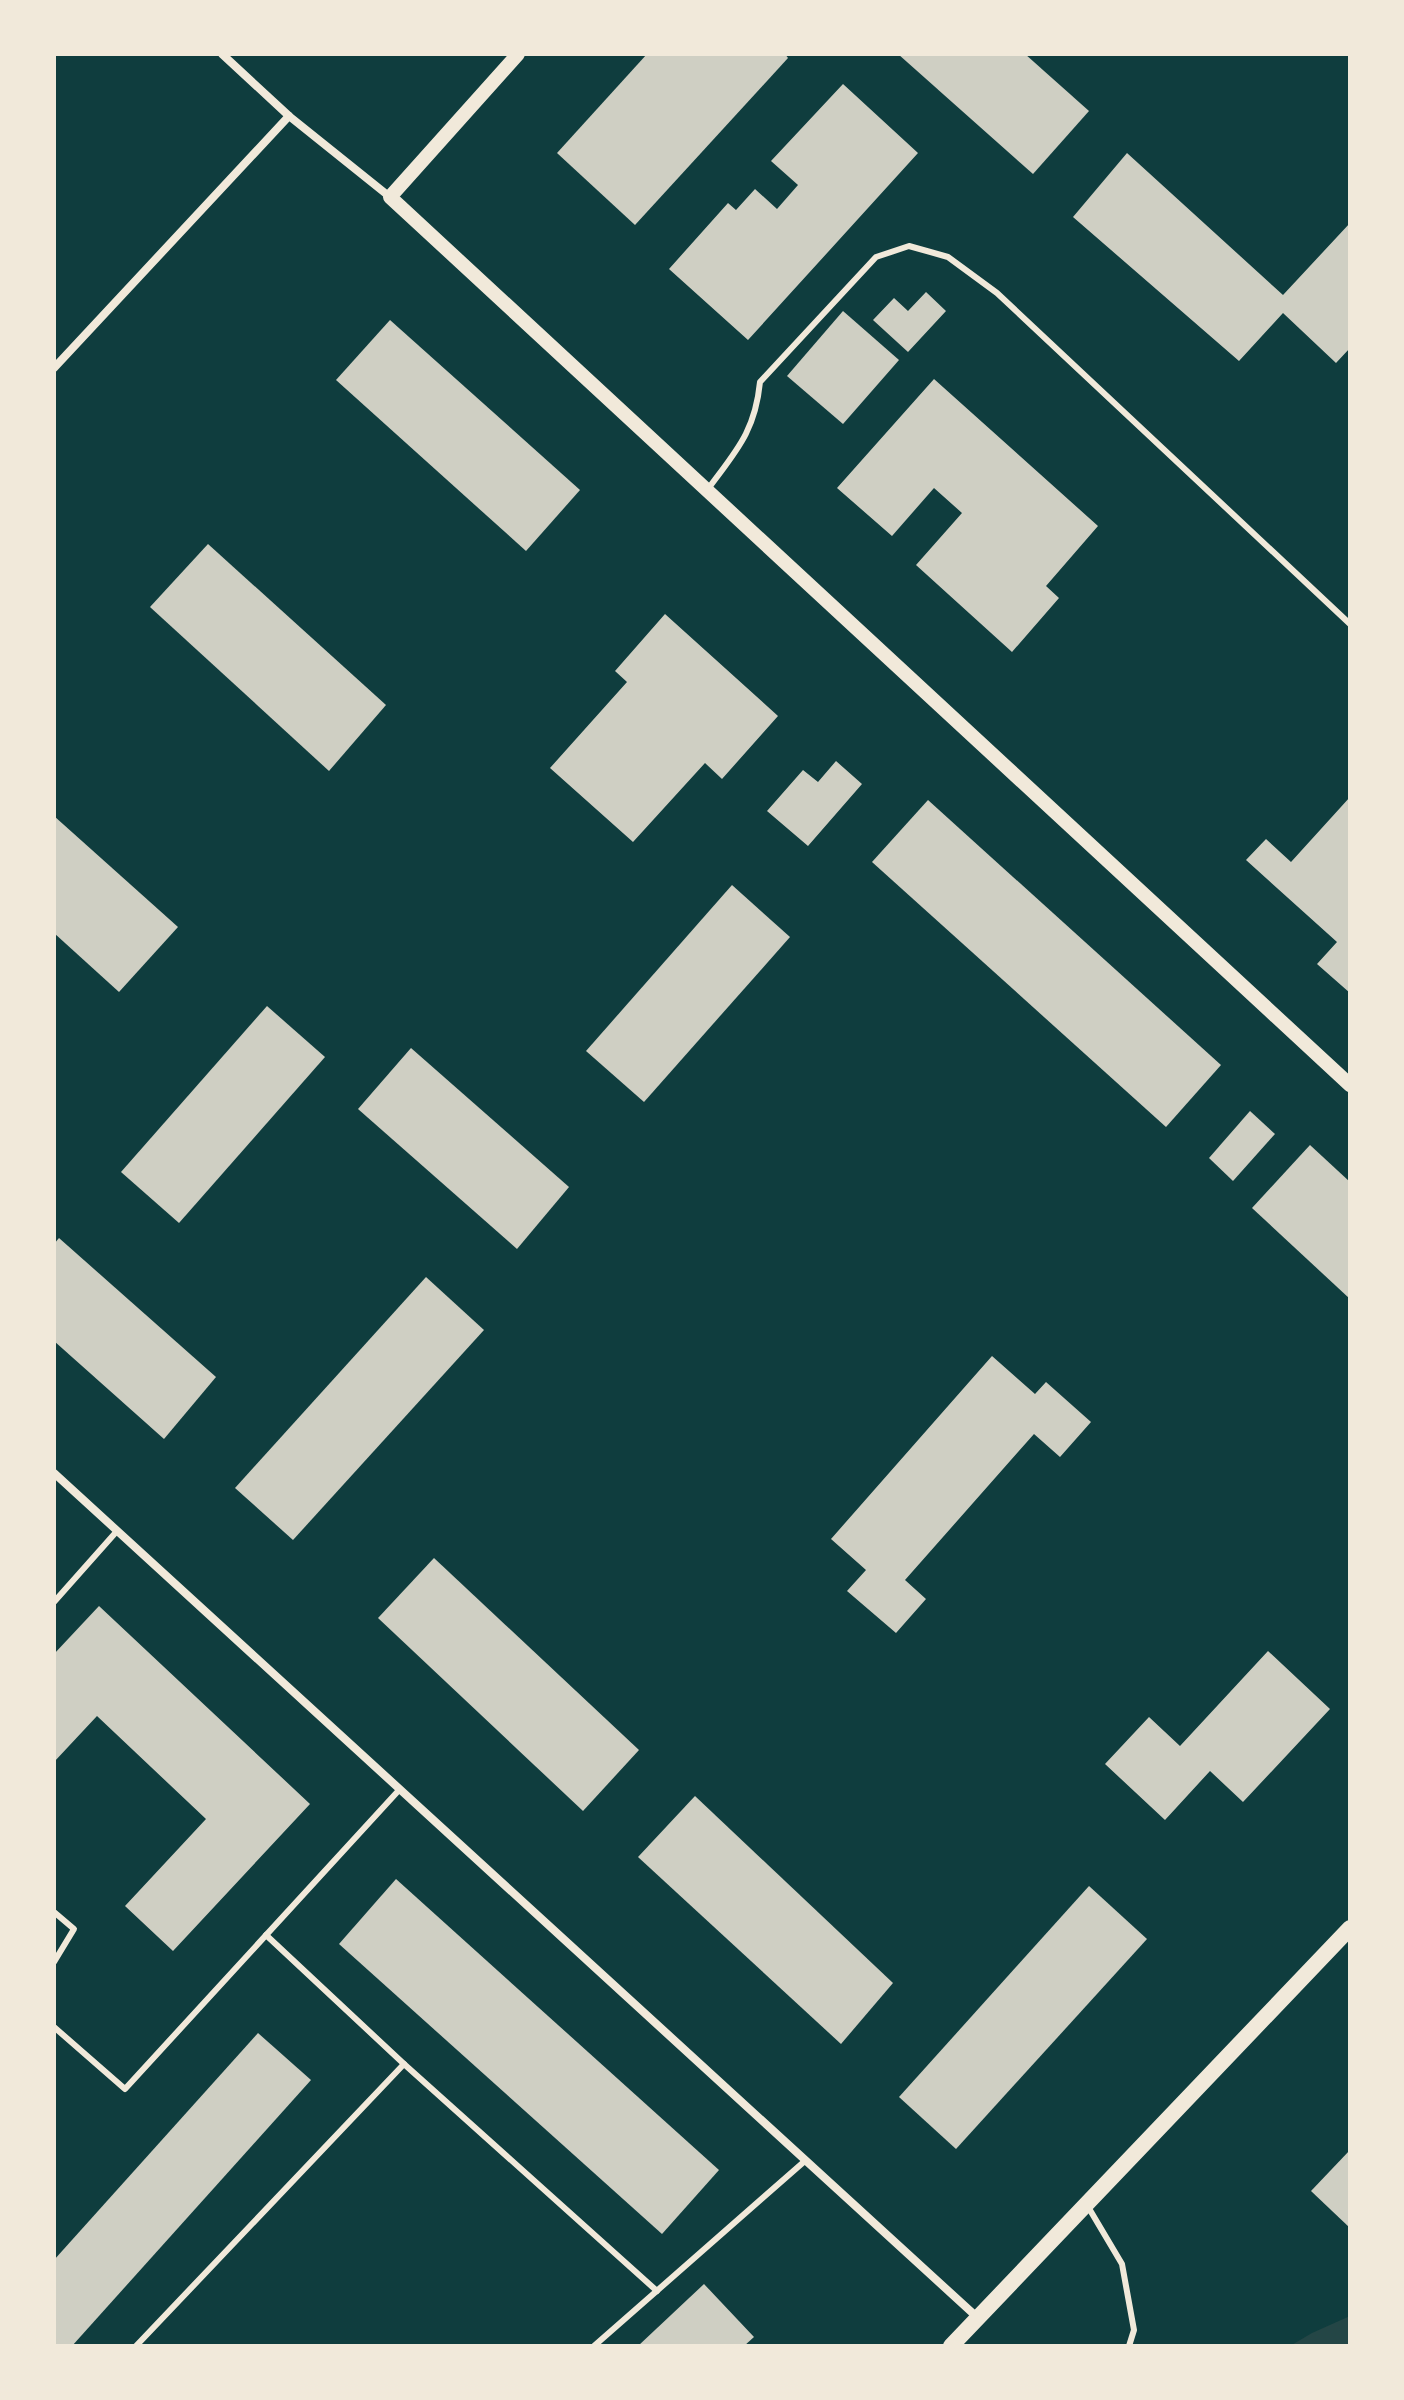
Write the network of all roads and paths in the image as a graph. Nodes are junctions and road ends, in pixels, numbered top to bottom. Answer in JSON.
{"nodes":[{"id":1,"x":222,"y":54,"type":"edge"},
{"id":2,"x":518,"y":54,"type":"edge"},
{"id":3,"x":289,"y":116,"type":"junction"},
{"id":4,"x":390,"y":197,"type":"junction"},
{"id":5,"x":54,"y":368,"type":"edge"},
{"id":6,"x":707,"y":491,"type":"junction"},
{"id":7,"x":1350,"y":624,"type":"edge"},
{"id":8,"x":1350,"y":1085,"type":"edge"},
{"id":9,"x":54,"y":1473,"type":"edge"},
{"id":10,"x":117,"y":1531,"type":"junction"},
{"id":11,"x":54,"y":1602,"type":"edge"},
{"id":12,"x":400,"y":1789,"type":"junction"},
{"id":13,"x":54,"y":1912,"type":"edge"},
{"id":14,"x":1350,"y":1928,"type":"edge"},
{"id":15,"x":266,"y":1935,"type":"junction"},
{"id":16,"x":54,"y":1962,"type":"edge"},
{"id":17,"x":54,"y":2027,"type":"edge"},
{"id":18,"x":404,"y":2064,"type":"junction"},
{"id":19,"x":806,"y":2160,"type":"junction"},
{"id":20,"x":1087,"y":2204,"type":"junction"},
{"id":21,"x":657,"y":2291,"type":"junction"},
{"id":22,"x":979,"y":2318,"type":"junction"},
{"id":23,"x":136,"y":2346,"type":"edge"},
{"id":24,"x":594,"y":2346,"type":"edge"},
{"id":25,"x":951,"y":2346,"type":"edge"},
{"id":26,"x":1129,"y":2346,"type":"edge"}],
"edges":[{"from":1,"to":3,"type":"street"},
{"from":2,"to":4,"type":"street"},
{"from":3,"to":4,"type":"street"},
{"from":3,"to":5,"type":"street"},
{"from":4,"to":6,"type":"street"},
{"from":6,"to":7,"type":"lane"},
{"from":6,"to":8,"type":"street"},
{"from":9,"to":10,"type":"street"},
{"from":10,"to":11,"type":"lane"},
{"from":10,"to":12,"type":"street"},
{"from":12,"to":15,"type":"lane"},
{"from":12,"to":19,"type":"street"},
{"from":13,"to":16,"type":"lane"},
{"from":14,"to":20,"type":"main road"},
{"from":15,"to":17,"type":"lane"},
{"from":15,"to":18,"type":"lane"},
{"from":18,"to":21,"type":"lane"},
{"from":18,"to":23,"type":"lane"},
{"from":19,"to":21,"type":"lane"},
{"from":19,"to":22,"type":"street"},
{"from":20,"to":22,"type":"main road"},
{"from":20,"to":26,"type":"lane"},
{"from":21,"to":24,"type":"lane"},
{"from":22,"to":25,"type":"main road"}]}
